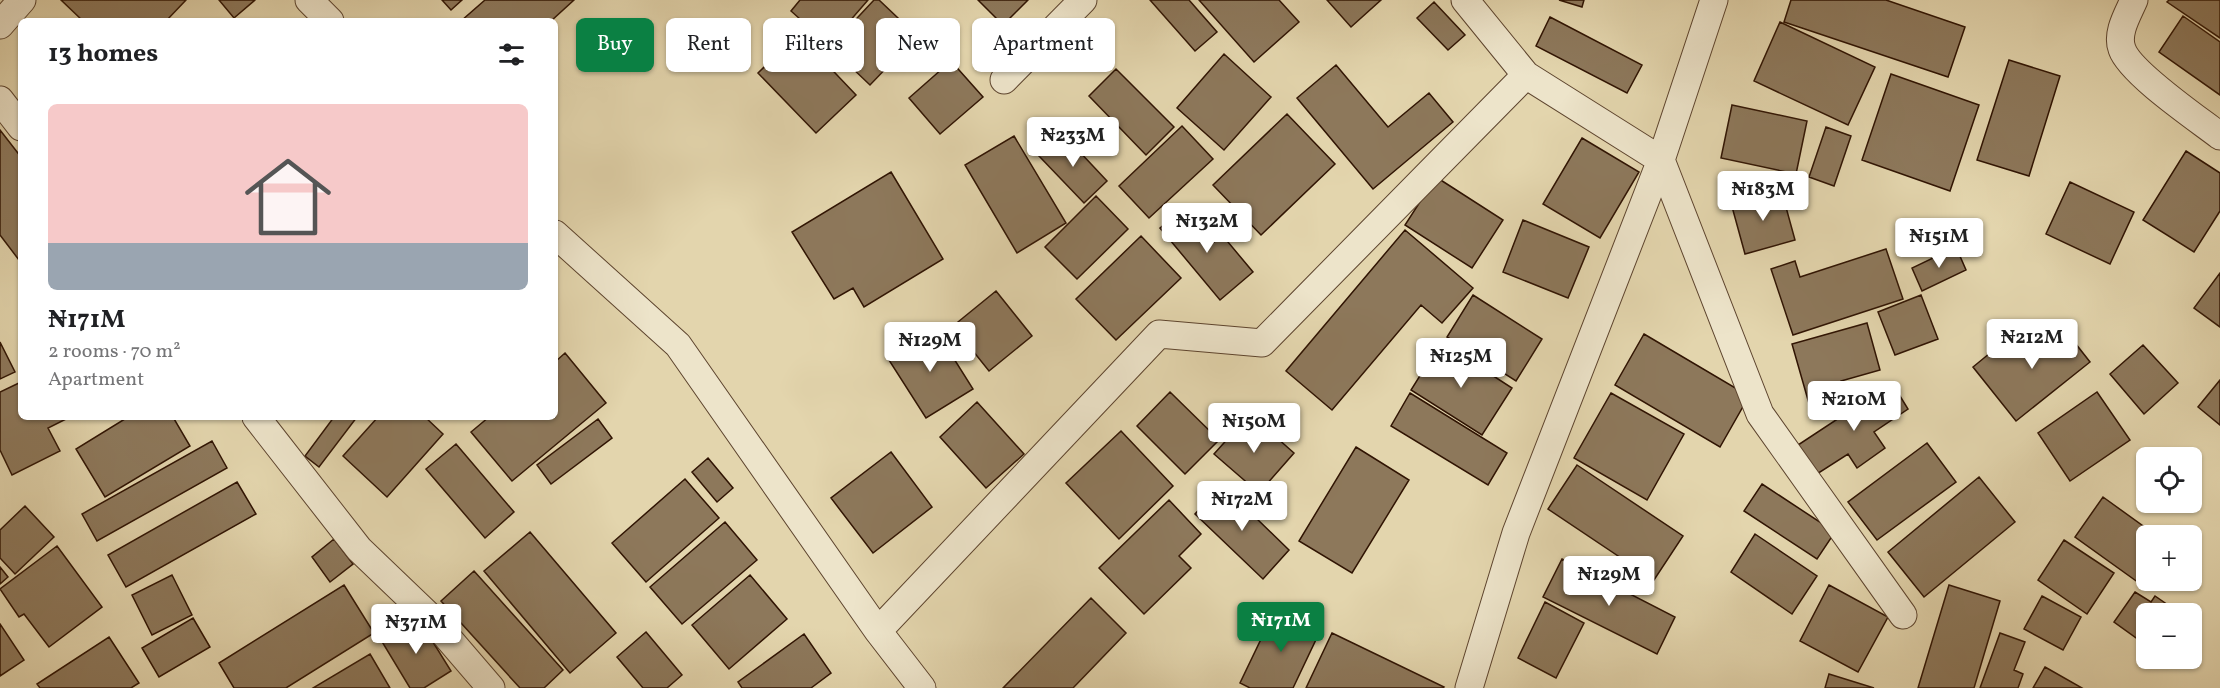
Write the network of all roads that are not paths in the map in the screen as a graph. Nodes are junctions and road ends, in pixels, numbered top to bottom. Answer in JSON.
{"nodes":[{"id":1,"x":22,"y":0,"type":"edge"},
{"id":2,"x":309,"y":0,"type":"edge"},
{"id":3,"x":1083,"y":0,"type":"edge"},
{"id":4,"x":1466,"y":0,"type":"edge"},
{"id":5,"x":1714,"y":0,"type":"edge"},
{"id":6,"x":2134,"y":0,"type":"edge"},
{"id":7,"x":327,"y":18,"type":"edge"},
{"id":8,"x":0,"y":25,"type":"edge"},
{"id":9,"x":1526,"y":75,"type":"junction"},
{"id":10,"x":1004,"y":80,"type":"dead end"},
{"id":11,"x":0,"y":100,"type":"edge"},
{"id":12,"x":18,"y":123,"type":"edge"},
{"id":13,"x":2220,"y":136,"type":"edge"},
{"id":14,"x":1661,"y":160,"type":"junction"},
{"id":15,"x":558,"y":237,"type":"edge"},
{"id":16,"x":258,"y":420,"type":"edge"},
{"id":17,"x":1903,"y":615,"type":"dead end"},
{"id":18,"x":878,"y":631,"type":"junction"},
{"id":19,"x":491,"y":688,"type":"edge"},
{"id":20,"x":922,"y":688,"type":"edge"},
{"id":21,"x":1468,"y":688,"type":"edge"}],
"edges":[{"from":1,"to":8,"type":"street"},
{"from":2,"to":7,"type":"street"},
{"from":3,"to":10,"type":"street"},
{"from":4,"to":9,"type":"street"},
{"from":5,"to":14,"type":"street"},
{"from":6,"to":13,"type":"street"},
{"from":9,"to":14,"type":"street"},
{"from":9,"to":18,"type":"street"},
{"from":11,"to":12,"type":"street"},
{"from":14,"to":17,"type":"street"},
{"from":14,"to":21,"type":"street"},
{"from":15,"to":18,"type":"street"},
{"from":16,"to":19,"type":"street"},
{"from":18,"to":20,"type":"street"}]}
